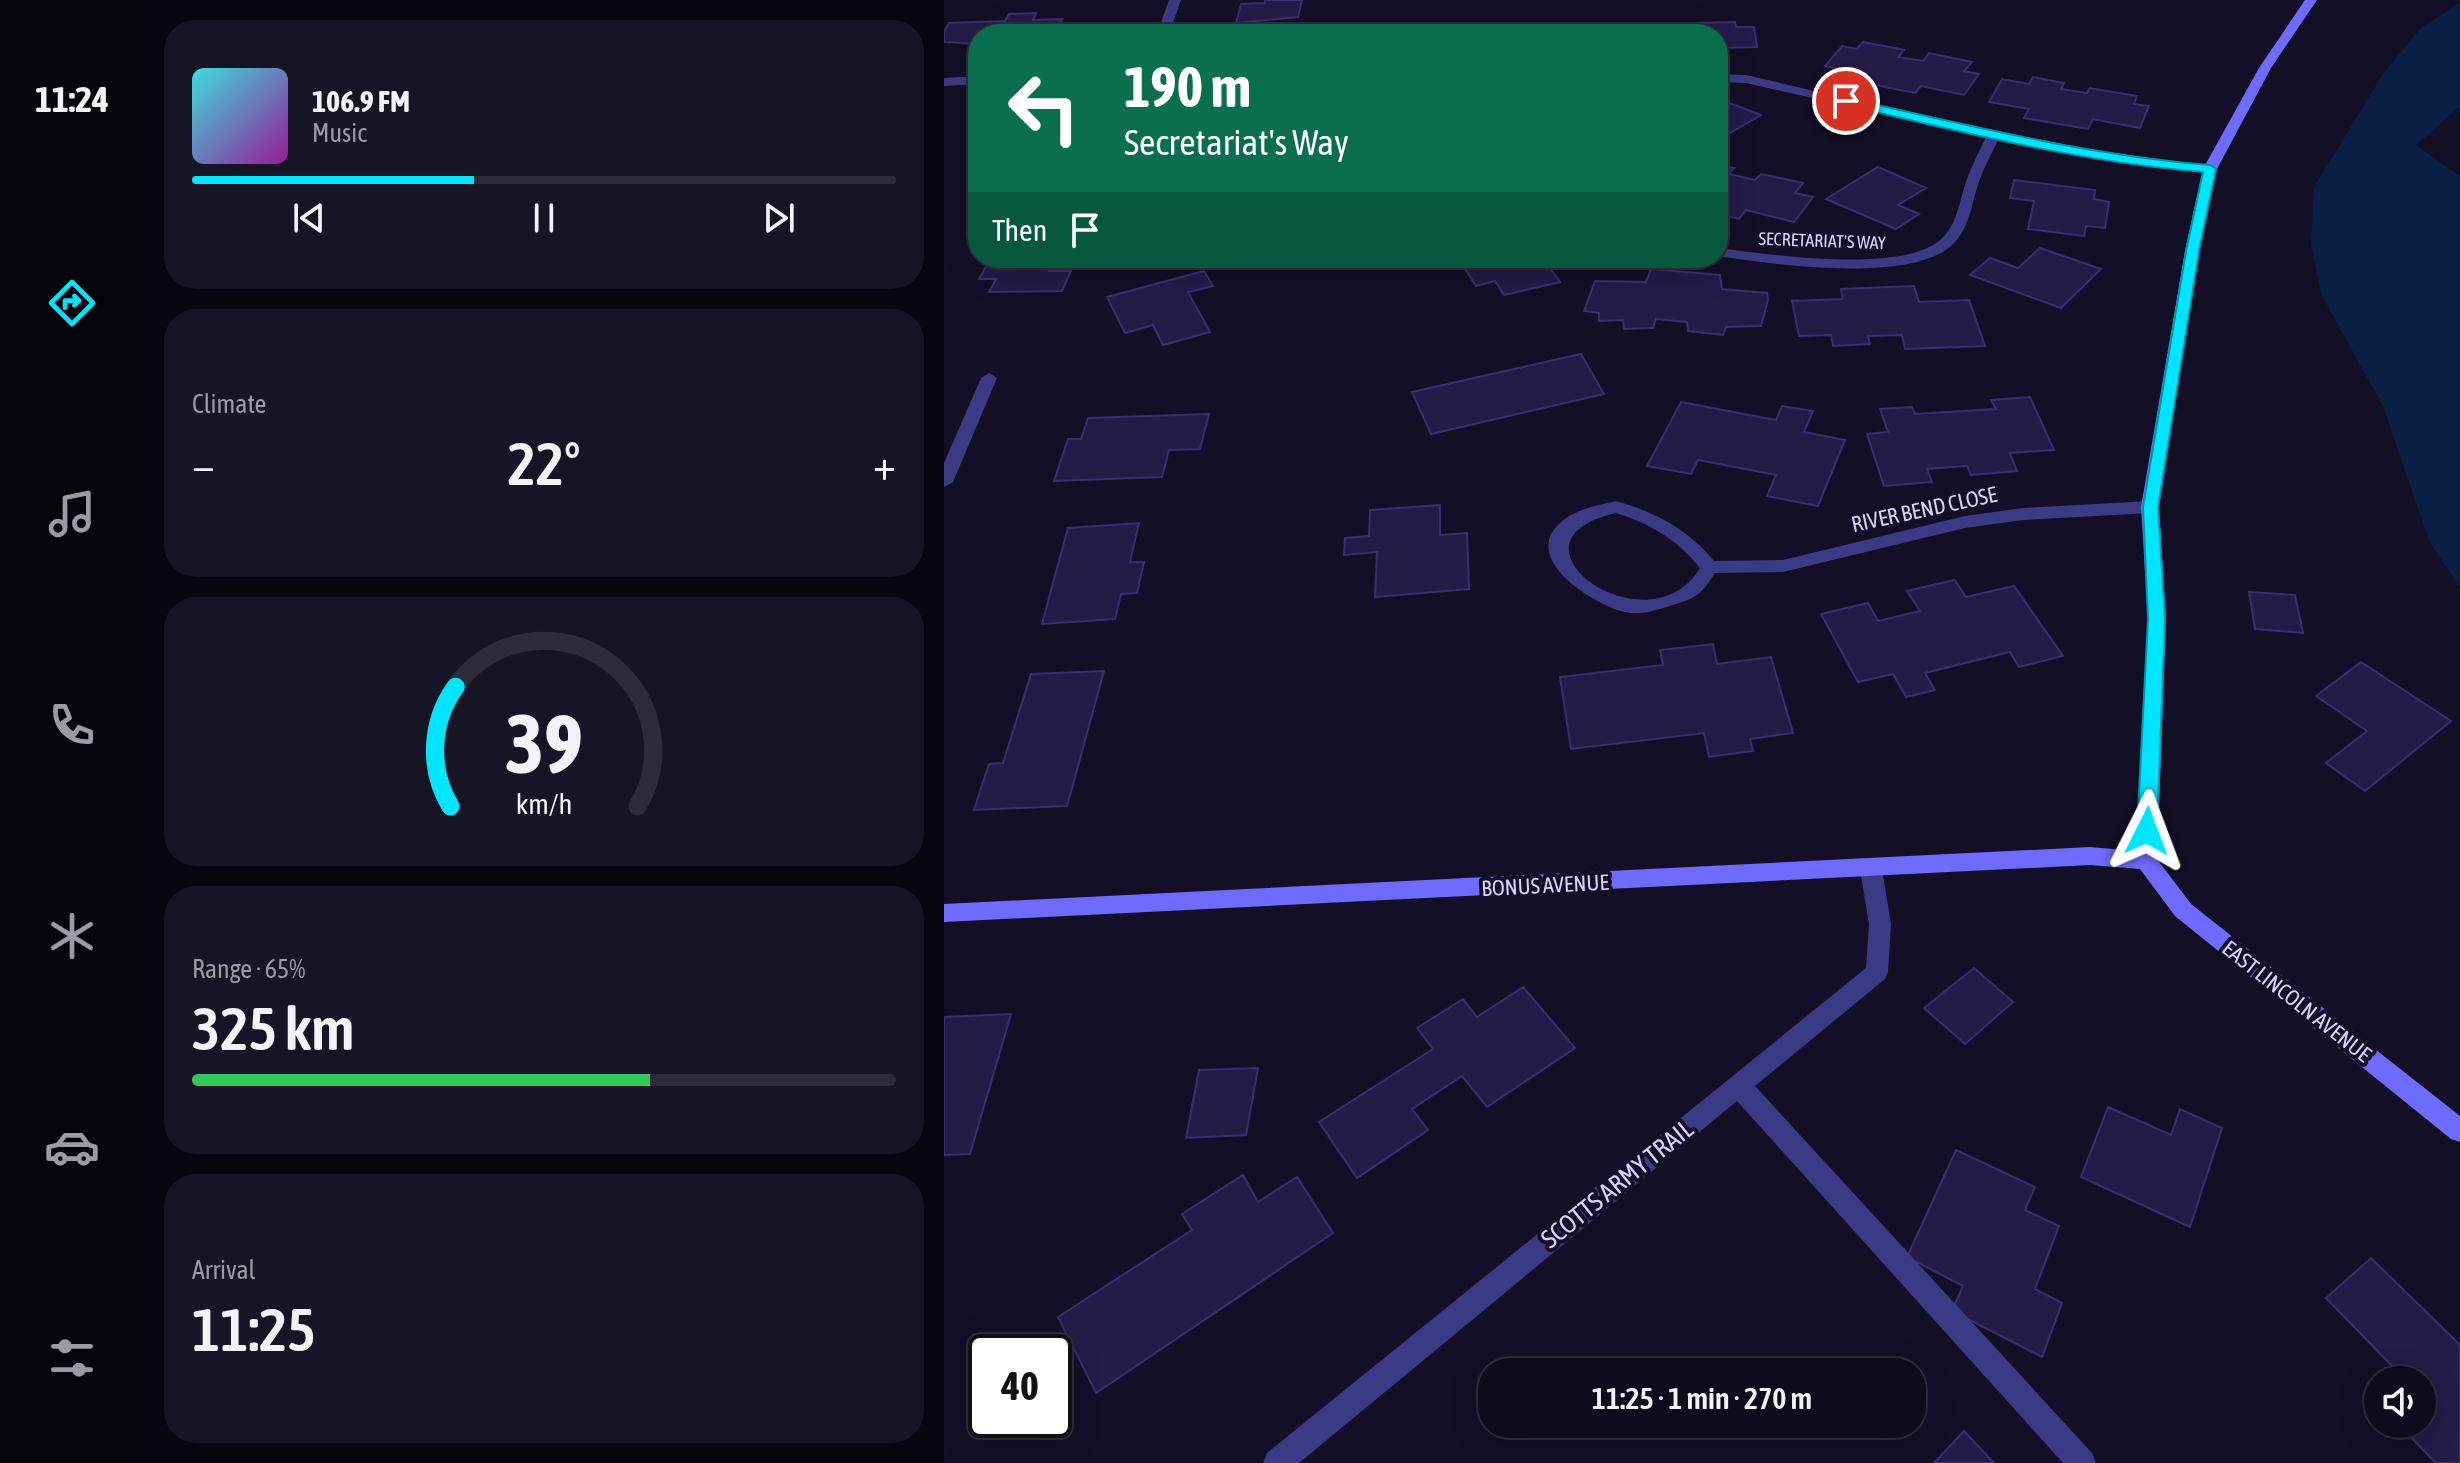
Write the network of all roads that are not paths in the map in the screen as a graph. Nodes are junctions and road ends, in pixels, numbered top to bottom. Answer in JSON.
{"nodes":[{"id":1,"x":1175,"y":0,"type":"edge"},
{"id":2,"x":2311,"y":0,"type":"edge"},
{"id":3,"x":1167,"y":24,"type":"edge"},
{"id":4,"x":1728,"y":79,"type":"edge"},
{"id":5,"x":968,"y":81,"type":"edge"},
{"id":6,"x":944,"y":82,"type":"edge"},
{"id":7,"x":1994,"y":135,"type":"junction"},
{"id":8,"x":2210,"y":169,"type":"junction"},
{"id":9,"x":1728,"y":253,"type":"edge"},
{"id":10,"x":989,"y":378,"type":"dead end"},
{"id":11,"x":944,"y":482,"type":"edge"},
{"id":12,"x":2150,"y":507,"type":"junction"},
{"id":13,"x":1709,"y":567,"type":"junction"},
{"id":14,"x":2146,"y":861,"type":"junction"},
{"id":15,"x":1871,"y":869,"type":"junction"},
{"id":16,"x":944,"y":913,"type":"edge"},
{"id":17,"x":1738,"y":1085,"type":"junction"},
{"id":18,"x":2460,"y":1131,"type":"edge"},
{"id":19,"x":1277,"y":1463,"type":"edge"},
{"id":20,"x":2082,"y":1463,"type":"edge"}],
"edges":[{"from":1,"to":3,"type":"street"},
{"from":2,"to":8,"type":"street"},
{"from":4,"to":7,"type":"street"},
{"from":5,"to":6,"type":"street"},
{"from":7,"to":8,"type":"street"},
{"from":7,"to":9,"type":"street","name":"SECRETARIAT'S WAY"},
{"from":8,"to":12,"type":"street"},
{"from":10,"to":11,"type":"street"},
{"from":12,"to":13,"type":"street","name":"RIVER BEND CLOSE"},
{"from":12,"to":14,"type":"street"},
{"from":13,"to":13,"type":"street"},
{"from":14,"to":15,"type":"street","name":"BONUS AVENUE"},
{"from":14,"to":18,"type":"street","name":"EAST LINCOLN AVENUE"},
{"from":15,"to":16,"type":"street","name":"BONUS AVENUE"},
{"from":15,"to":17,"type":"street","name":"SCOTTS ARMY TRAIL"},
{"from":17,"to":19,"type":"street","name":"SCOTTS ARMY TRAIL"},
{"from":17,"to":20,"type":"street"}]}
